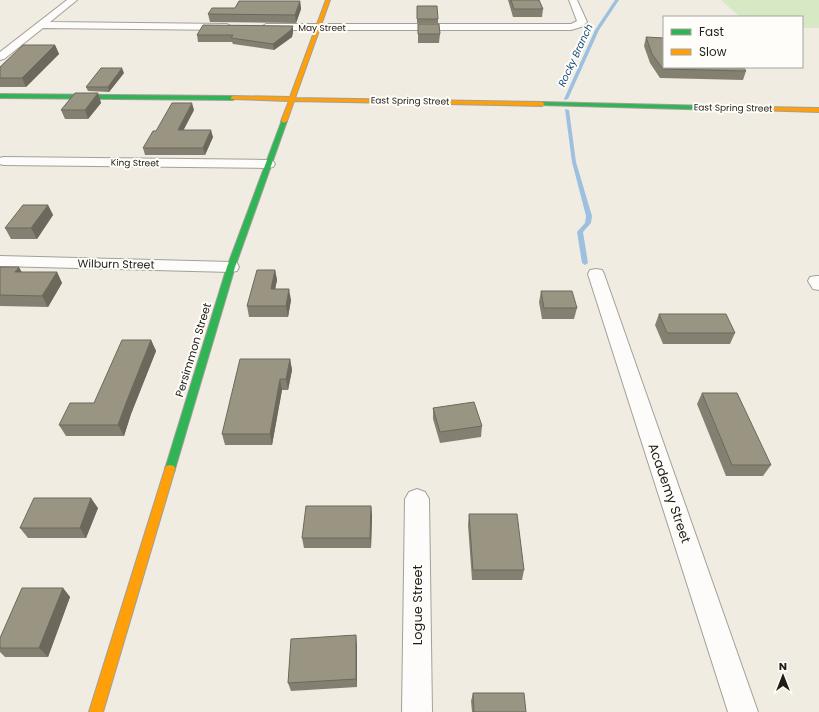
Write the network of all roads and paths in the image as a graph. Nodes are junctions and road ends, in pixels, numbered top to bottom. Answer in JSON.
{"nodes":[{"id":1,"x":73,"y":0,"type":"edge"},
{"id":2,"x":328,"y":0,"type":"edge"},
{"id":3,"x":574,"y":0,"type":"edge"},
{"id":4,"x":41,"y":25,"type":"junction"},
{"id":5,"x":236,"y":27,"type":"edge"},
{"id":6,"x":260,"y":27,"type":"edge"},
{"id":7,"x":318,"y":28,"type":"junction"},
{"id":8,"x":0,"y":57,"type":"edge"},
{"id":9,"x":0,"y":96,"type":"edge"},
{"id":10,"x":293,"y":99,"type":"junction"},
{"id":11,"x":819,"y":110,"type":"edge"},
{"id":12,"x":3,"y":162,"type":"dead end"},
{"id":13,"x":268,"y":164,"type":"junction"},
{"id":14,"x":0,"y":261,"type":"edge"},
{"id":15,"x":231,"y":267,"type":"junction"},
{"id":16,"x":596,"y":274,"type":"dead end"},
{"id":17,"x":417,"y":499,"type":"dead end"},
{"id":18,"x":96,"y":712,"type":"edge"},
{"id":19,"x":417,"y":712,"type":"edge"},
{"id":20,"x":743,"y":712,"type":"edge"}],
"edges":[{"from":1,"to":4,"type":"street"},
{"from":2,"to":7,"type":"street","name":"Persimmon Street"},
{"from":3,"to":7,"type":"street","name":"May Street"},
{"from":4,"to":5,"type":"street"},
{"from":4,"to":8,"type":"street"},
{"from":6,"to":7,"type":"street","name":"May Street"},
{"from":7,"to":10,"type":"street","name":"Persimmon Street"},
{"from":9,"to":10,"type":"street","name":"East Spring Street"},
{"from":10,"to":11,"type":"street","name":"East Spring Street"},
{"from":10,"to":13,"type":"street","name":"Persimmon Street"},
{"from":12,"to":13,"type":"street","name":"King Street"},
{"from":13,"to":15,"type":"street","name":"Persimmon Street"},
{"from":14,"to":15,"type":"street","name":"Wilburn Street"},
{"from":15,"to":18,"type":"street","name":"Persimmon Street"},
{"from":16,"to":20,"type":"street","name":"Academy Street"},
{"from":17,"to":19,"type":"street","name":"Logue Street"}]}
